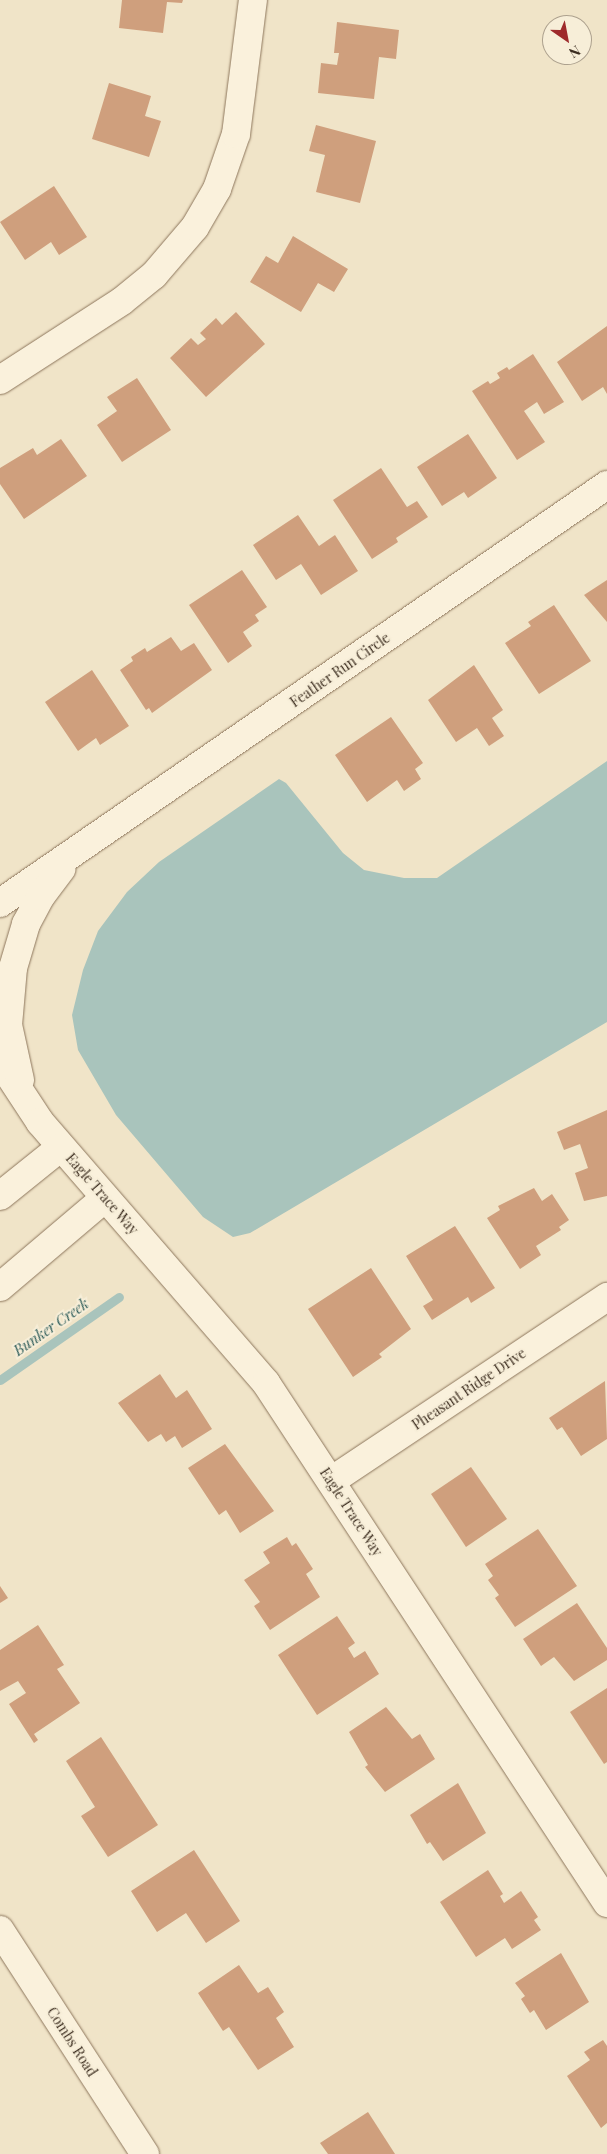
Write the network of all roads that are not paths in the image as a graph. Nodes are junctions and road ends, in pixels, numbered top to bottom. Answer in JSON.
{"nodes":[{"id":1,"x":253,"y":0,"type":"edge"},
{"id":2,"x":0,"y":380,"type":"edge"},
{"id":3,"x":607,"y":485,"type":"edge"},
{"id":4,"x":72,"y":854,"type":"junction"},
{"id":5,"x":0,"y":903,"type":"edge"},
{"id":6,"x":0,"y":1061,"type":"edge"},
{"id":7,"x":24,"y":1097,"type":"junction"},
{"id":8,"x":61,"y":1148,"type":"junction"},
{"id":9,"x":0,"y":1196,"type":"edge"},
{"id":10,"x":105,"y":1198,"type":"junction"},
{"id":11,"x":0,"y":1287,"type":"edge"},
{"id":12,"x":607,"y":1297,"type":"edge"},
{"id":13,"x":331,"y":1481,"type":"junction"},
{"id":14,"x":607,"y":1902,"type":"edge"},
{"id":15,"x":0,"y":1930,"type":"edge"},
{"id":16,"x":145,"y":2154,"type":"edge"}],
"edges":[{"from":1,"to":2,"type":"street"},
{"from":3,"to":4,"type":"street","name":"Feather Run Circle"},
{"from":4,"to":5,"type":"street","name":"Feather Run Circle"},
{"from":4,"to":7,"type":"street"},
{"from":6,"to":7,"type":"street","name":"Eagle Trace Way"},
{"from":7,"to":8,"type":"street","name":"Eagle Trace Way"},
{"from":8,"to":9,"type":"street"},
{"from":8,"to":10,"type":"street","name":"Eagle Trace Way"},
{"from":10,"to":11,"type":"street"},
{"from":10,"to":13,"type":"street","name":"Eagle Trace Way"},
{"from":12,"to":13,"type":"street","name":"Pheasant Ridge Drive"},
{"from":13,"to":14,"type":"street","name":"Eagle Trace Way"},
{"from":15,"to":16,"type":"street","name":"Combs Road"}]}
